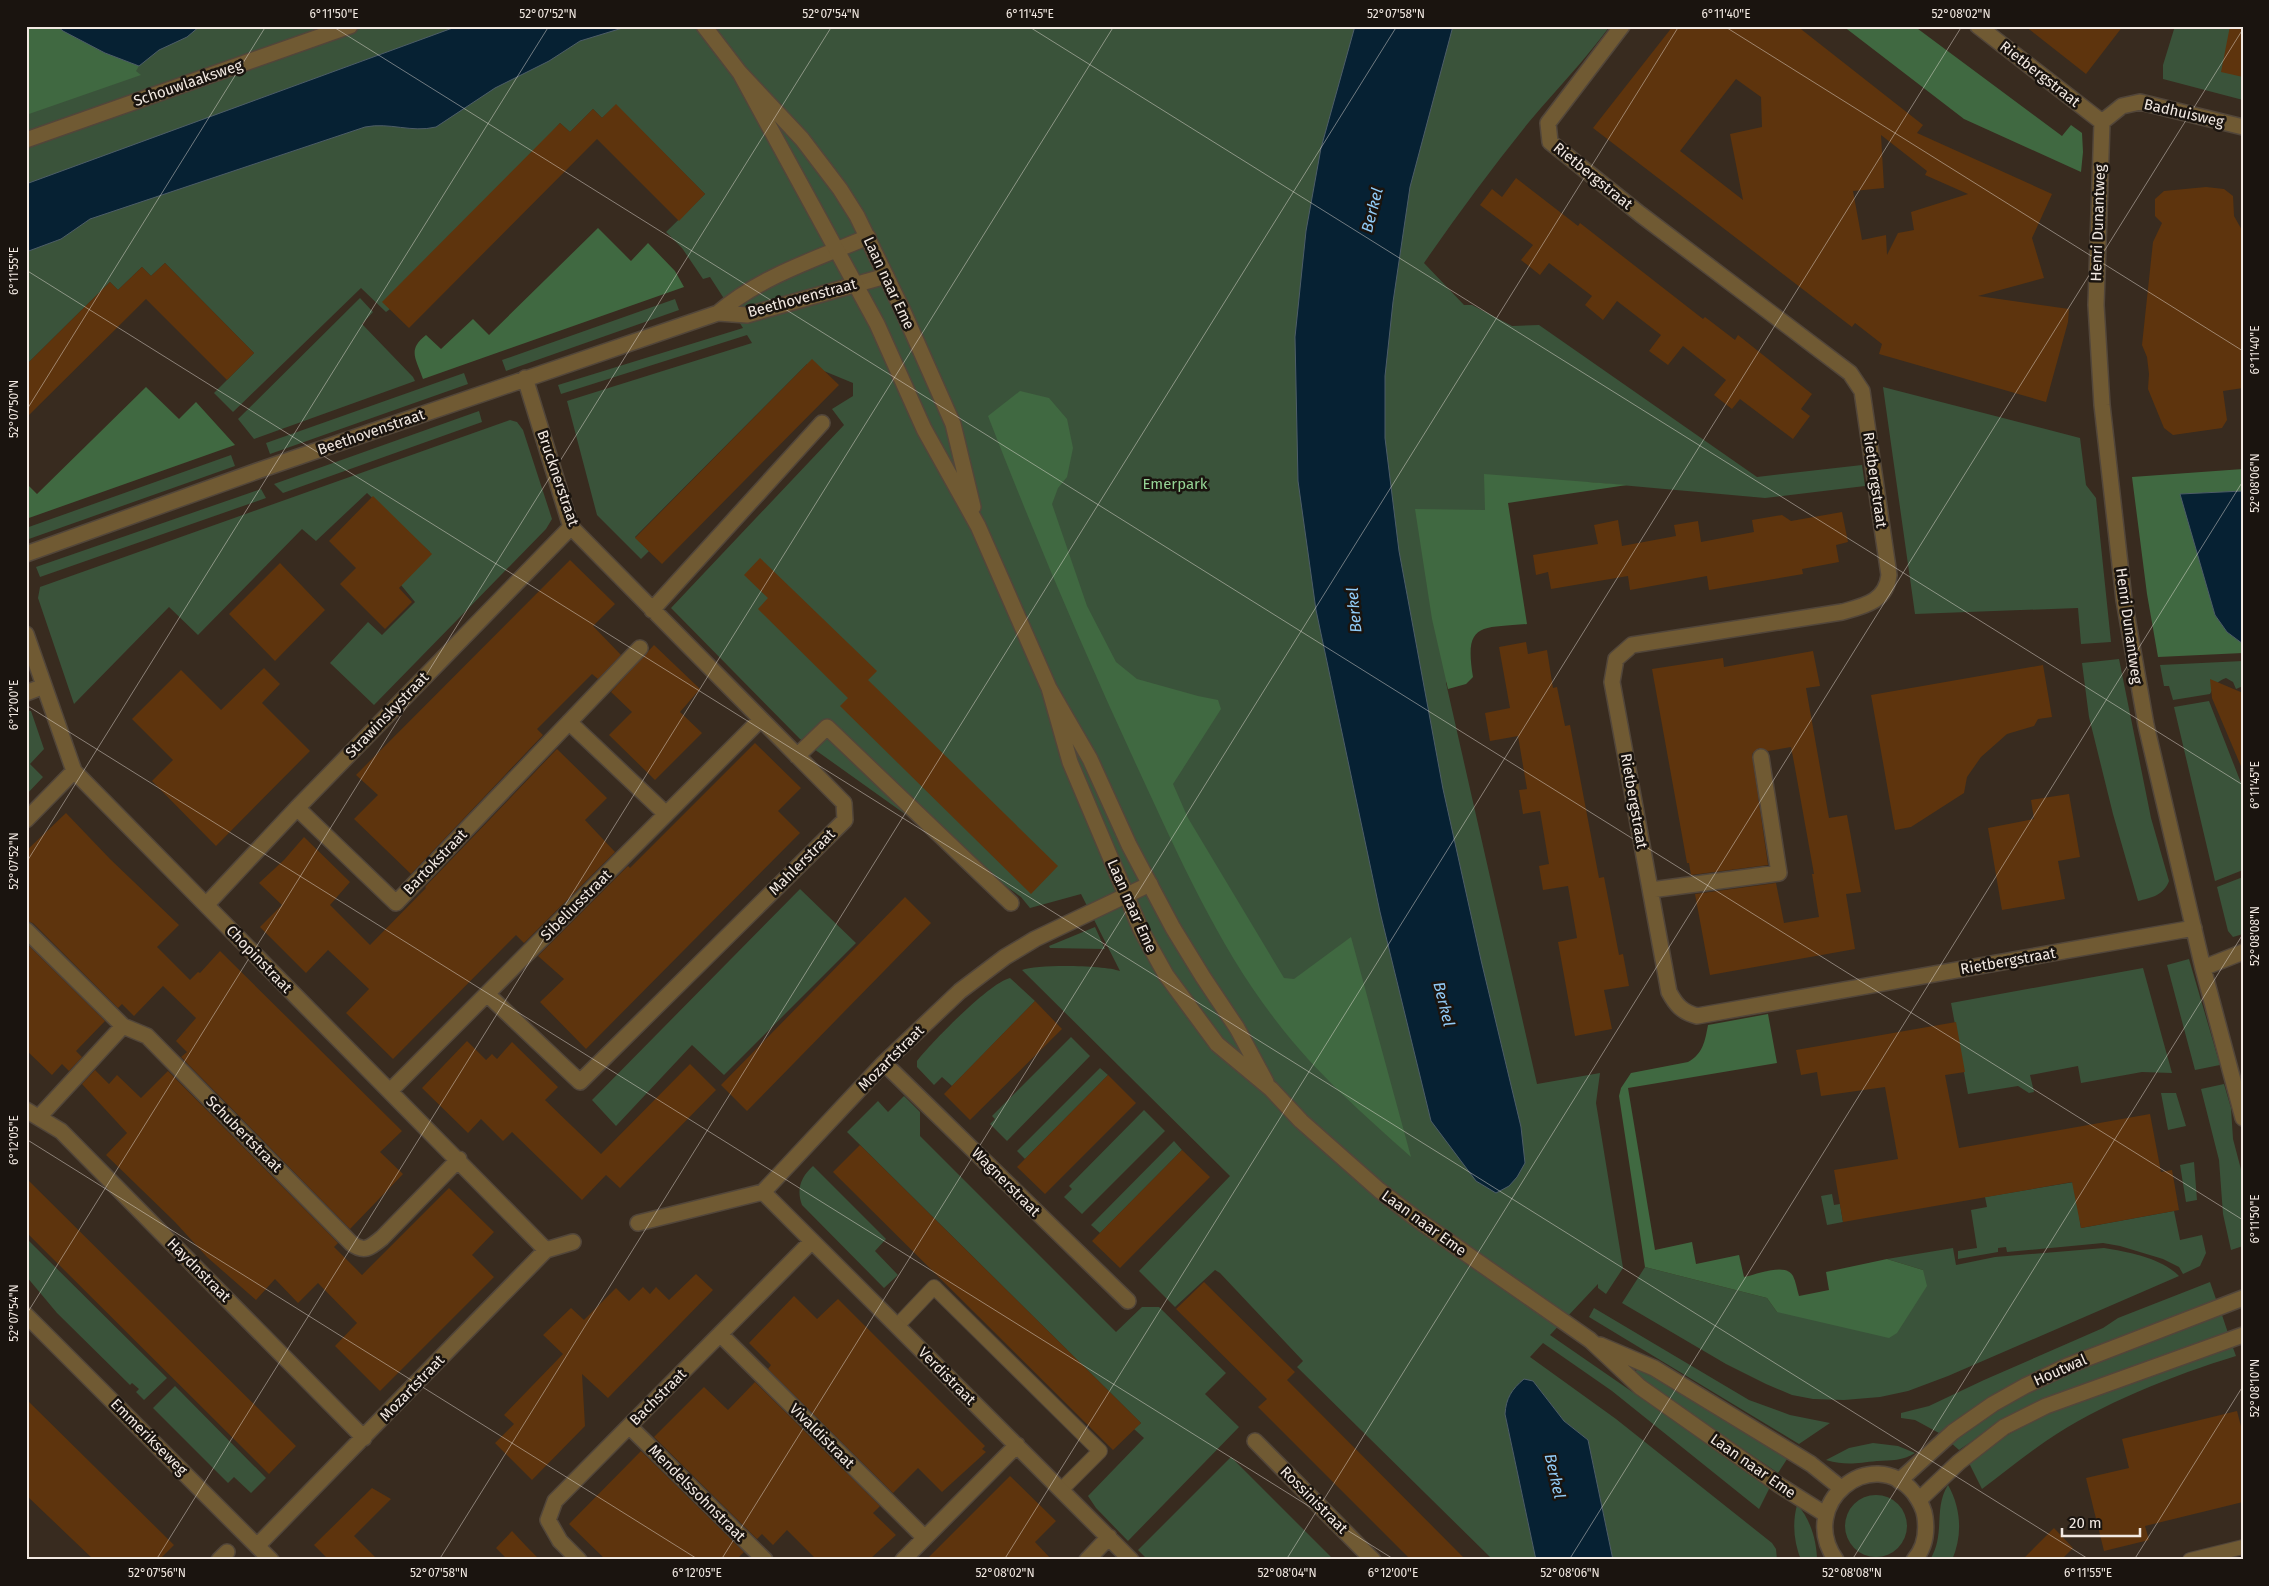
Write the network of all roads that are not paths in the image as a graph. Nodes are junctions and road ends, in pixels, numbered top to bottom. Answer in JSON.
{"nodes":[{"id":1,"x":350,"y":26,"type":"edge"},
{"id":2,"x":704,"y":26,"type":"edge"},
{"id":3,"x":1622,"y":26,"type":"edge"},
{"id":4,"x":1978,"y":26,"type":"edge"},
{"id":5,"x":740,"y":73,"type":"junction"},
{"id":6,"x":2102,"y":122,"type":"junction"},
{"id":7,"x":2243,"y":127,"type":"edge"},
{"id":8,"x":26,"y":140,"type":"edge"},
{"id":9,"x":868,"y":237,"type":"junction"},
{"id":10,"x":837,"y":250,"type":"junction"},
{"id":11,"x":886,"y":276,"type":"junction"},
{"id":12,"x":855,"y":284,"type":"junction"},
{"id":13,"x":718,"y":313,"type":"junction"},
{"id":14,"x":525,"y":378,"type":"junction"},
{"id":15,"x":822,"y":423,"type":"dead end"},
{"id":16,"x":978,"y":526,"type":"junction"},
{"id":17,"x":571,"y":527,"type":"junction"},
{"id":18,"x":26,"y":554,"type":"edge"},
{"id":19,"x":652,"y":610,"type":"junction"},
{"id":20,"x":26,"y":634,"type":"edge"},
{"id":21,"x":640,"y":648,"type":"dead end"},
{"id":22,"x":44,"y":686,"type":"junction"},
{"id":23,"x":1049,"y":688,"type":"junction"},
{"id":24,"x":26,"y":693,"type":"edge"},
{"id":25,"x":761,"y":720,"type":"junction"},
{"id":26,"x":569,"y":722,"type":"junction"},
{"id":27,"x":797,"y":756,"type":"junction"},
{"id":28,"x":1761,"y":757,"type":"dead end"},
{"id":29,"x":74,"y":771,"type":"junction"},
{"id":30,"x":296,"y":808,"type":"junction"},
{"id":31,"x":666,"y":814,"type":"junction"},
{"id":32,"x":26,"y":820,"type":"edge"},
{"id":33,"x":1150,"y":884,"type":"junction"},
{"id":34,"x":1651,"y":890,"type":"junction"},
{"id":35,"x":1127,"y":896,"type":"junction"},
{"id":36,"x":1012,"y":903,"type":"dead end"},
{"id":37,"x":206,"y":905,"type":"junction"},
{"id":38,"x":2194,"y":928,"type":"junction"},
{"id":39,"x":26,"y":930,"type":"edge"},
{"id":40,"x":2243,"y":952,"type":"edge"},
{"id":41,"x":2203,"y":968,"type":"junction"},
{"id":42,"x":487,"y":994,"type":"junction"},
{"id":43,"x":123,"y":1026,"type":"junction"},
{"id":44,"x":884,"y":1063,"type":"junction"},
{"id":45,"x":391,"y":1090,"type":"junction"},
{"id":46,"x":1271,"y":1090,"type":"junction"},
{"id":47,"x":32,"y":1114,"type":"edge"},
{"id":48,"x":2243,"y":1118,"type":"edge"},
{"id":49,"x":458,"y":1159,"type":"junction"},
{"id":50,"x":763,"y":1192,"type":"junction"},
{"id":51,"x":638,"y":1223,"type":"dead end"},
{"id":52,"x":812,"y":1241,"type":"junction"},
{"id":53,"x":573,"y":1242,"type":"dead end"},
{"id":54,"x":546,"y":1250,"type":"junction"},
{"id":55,"x":2243,"y":1298,"type":"edge"},
{"id":56,"x":1128,"y":1302,"type":"dead end"},
{"id":57,"x":26,"y":1315,"type":"edge"},
{"id":58,"x":897,"y":1326,"type":"junction"},
{"id":59,"x":720,"y":1334,"type":"junction"},
{"id":60,"x":2243,"y":1335,"type":"edge"},
{"id":61,"x":1590,"y":1340,"type":"junction"},
{"id":62,"x":629,"y":1426,"type":"junction"},
{"id":63,"x":364,"y":1438,"type":"junction"},
{"id":64,"x":1255,"y":1441,"type":"dead end"},
{"id":65,"x":1017,"y":1445,"type":"junction"},
{"id":66,"x":1899,"y":1481,"type":"junction"},
{"id":67,"x":1841,"y":1488,"type":"junction"},
{"id":68,"x":1061,"y":1490,"type":"junction"},
{"id":69,"x":1919,"y":1500,"type":"junction"},
{"id":70,"x":1825,"y":1514,"type":"junction"},
{"id":71,"x":1109,"y":1537,"type":"junction"},
{"id":72,"x":925,"y":1538,"type":"junction"},
{"id":73,"x":257,"y":1546,"type":"junction"},
{"id":74,"x":2243,"y":1547,"type":"edge"},
{"id":75,"x":271,"y":1560,"type":"edge"},
{"id":76,"x":580,"y":1560,"type":"edge"},
{"id":77,"x":765,"y":1560,"type":"edge"},
{"id":78,"x":903,"y":1560,"type":"edge"},
{"id":79,"x":1087,"y":1560,"type":"edge"},
{"id":80,"x":1131,"y":1560,"type":"edge"},
{"id":81,"x":1373,"y":1560,"type":"edge"},
{"id":82,"x":1836,"y":1560,"type":"edge"},
{"id":83,"x":1914,"y":1560,"type":"edge"},
{"id":84,"x":2190,"y":1560,"type":"edge"}],
"edges":[{"from":1,"to":8,"type":"street","name":"Schouwlaaksweg"},
{"from":2,"to":5,"type":"street","name":"Laan naar Eme"},
{"from":3,"to":34,"type":"street","name":"Rietbergstraat"},
{"from":4,"to":6,"type":"street","name":"Rietbergstraat"},
{"from":5,"to":9,"type":"street","name":"Laan naar Eme"},
{"from":5,"to":10,"type":"street","name":"Laan naar Eme"},
{"from":6,"to":7,"type":"street","name":"Badhuisweg"},
{"from":6,"to":38,"type":"street","name":"Henri Dunantweg"},
{"from":9,"to":10,"type":"street","name":"Beethovenstraat"},
{"from":9,"to":11,"type":"street","name":"Laan naar Eme"},
{"from":10,"to":12,"type":"street","name":"Laan naar Eme"},
{"from":10,"to":13,"type":"street","name":"Beethovenstraat"},
{"from":11,"to":12,"type":"street","name":"Beethovenstraat"},
{"from":11,"to":16,"type":"street","name":"Laan naar Eme"},
{"from":12,"to":13,"type":"street","name":"Beethovenstraat"},
{"from":12,"to":16,"type":"street","name":"Laan naar Eme"},
{"from":13,"to":14,"type":"street","name":"Beethovenstraat"},
{"from":14,"to":17,"type":"street","name":"Brucknerstraat"},
{"from":14,"to":18,"type":"street","name":"Beethovenstraat"},
{"from":15,"to":19,"type":"street"},
{"from":16,"to":23,"type":"street","name":"Laan naar Eme"},
{"from":17,"to":19,"type":"street","name":"Brucknerstraat"},
{"from":17,"to":30,"type":"street","name":"Strawinskystraat"},
{"from":19,"to":25,"type":"street","name":"Brucknerstraat"},
{"from":20,"to":22,"type":"street","name":"Chopinstraat"},
{"from":21,"to":26,"type":"street","name":"Bartokstraat"},
{"from":22,"to":24,"type":"street"},
{"from":22,"to":29,"type":"street","name":"Chopinstraat"},
{"from":23,"to":33,"type":"street","name":"Laan naar Eme"},
{"from":23,"to":35,"type":"street","name":"Laan naar Eme"},
{"from":25,"to":27,"type":"street","name":"Brucknerstraat"},
{"from":25,"to":31,"type":"street","name":"Sibeliusstraat"},
{"from":26,"to":30,"type":"street","name":"Bartokstraat"},
{"from":26,"to":31,"type":"street"},
{"from":27,"to":36,"type":"street"},
{"from":27,"to":42,"type":"street","name":"Mahlerstraat"},
{"from":28,"to":34,"type":"street"},
{"from":29,"to":32,"type":"street"},
{"from":29,"to":37,"type":"street","name":"Chopinstraat"},
{"from":30,"to":37,"type":"street","name":"Strawinskystraat"},
{"from":31,"to":42,"type":"street","name":"Sibeliusstraat"},
{"from":33,"to":35,"type":"street","name":"Mozartstraat"},
{"from":33,"to":46,"type":"street","name":"Laan naar Eme"},
{"from":34,"to":38,"type":"street","name":"Rietbergstraat"},
{"from":35,"to":44,"type":"street","name":"Mozartstraat"},
{"from":35,"to":46,"type":"street","name":"Laan naar Eme"},
{"from":37,"to":45,"type":"street","name":"Chopinstraat"},
{"from":38,"to":41,"type":"street","name":"Henri Dunantweg"},
{"from":39,"to":43,"type":"street","name":"Schubertstraat"},
{"from":40,"to":41,"type":"street"},
{"from":41,"to":48,"type":"street","name":"Henri Dunantweg"},
{"from":42,"to":45,"type":"street","name":"Sibeliusstraat"},
{"from":43,"to":47,"type":"street"},
{"from":43,"to":49,"type":"street","name":"Schubertstraat"},
{"from":44,"to":50,"type":"street","name":"Mozartstraat"},
{"from":44,"to":56,"type":"street","name":"Wagnerstraat"},
{"from":45,"to":49,"type":"street","name":"Chopinstraat"},
{"from":46,"to":61,"type":"street","name":"Laan naar Eme"},
{"from":47,"to":63,"type":"street","name":"Haydnstraat"},
{"from":49,"to":54,"type":"street","name":"Chopinstraat"},
{"from":50,"to":51,"type":"street"},
{"from":50,"to":52,"type":"street","name":"Verdistraat"},
{"from":52,"to":58,"type":"street","name":"Verdistraat"},
{"from":52,"to":59,"type":"street","name":"Bachstraat"},
{"from":53,"to":54,"type":"street","name":"Mozartstraat"},
{"from":54,"to":63,"type":"street","name":"Mozartstraat"},
{"from":55,"to":66,"type":"street","name":"Houtwal"},
{"from":57,"to":73,"type":"street","name":"Emmerikseweg"},
{"from":58,"to":65,"type":"street","name":"Verdistraat"},
{"from":58,"to":68,"type":"lane"},
{"from":59,"to":62,"type":"street","name":"Bachstraat"},
{"from":59,"to":72,"type":"street","name":"Vivaldistraat"},
{"from":60,"to":69,"type":"street","name":"Houtwal"},
{"from":61,"to":67,"type":"street","name":"Laan naar Eme"},
{"from":61,"to":70,"type":"street","name":"Laan naar Eme"},
{"from":62,"to":76,"type":"street","name":"Bachstraat"},
{"from":62,"to":77,"type":"street","name":"Mendelssohnstraat"},
{"from":63,"to":73,"type":"street","name":"Mozartstraat"},
{"from":64,"to":81,"type":"street","name":"Rossinistraat"},
{"from":65,"to":68,"type":"street","name":"Verdistraat"},
{"from":65,"to":72,"type":"street"},
{"from":66,"to":67,"type":"street"},
{"from":66,"to":69,"type":"street"},
{"from":67,"to":70,"type":"street"},
{"from":68,"to":71,"type":"street","name":"Verdistraat"},
{"from":69,"to":83,"type":"street"},
{"from":70,"to":82,"type":"street"},
{"from":71,"to":79,"type":"street"},
{"from":71,"to":80,"type":"street","name":"Verdistraat"},
{"from":72,"to":78,"type":"street"},
{"from":73,"to":75,"type":"street","name":"Emmerikseweg"},
{"from":74,"to":84,"type":"lane"}]}
